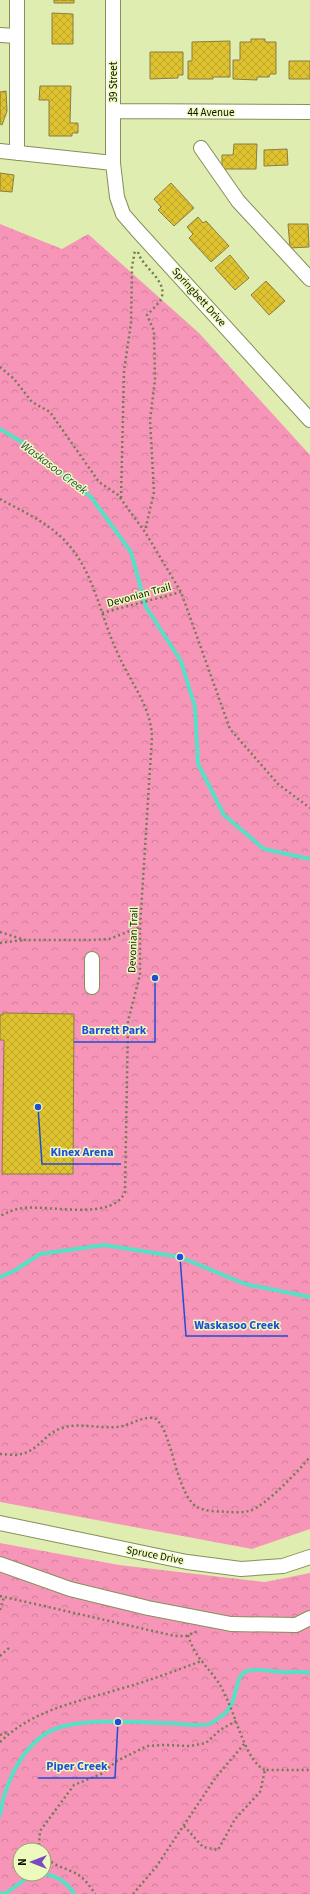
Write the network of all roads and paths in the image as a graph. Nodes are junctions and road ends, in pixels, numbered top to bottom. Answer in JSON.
{"nodes":[{"id":1,"x":17,"y":0,"type":"edge"},
{"id":2,"x":113,"y":0,"type":"edge"},
{"id":3,"x":0,"y":35,"type":"edge"},
{"id":4,"x":17,"y":36,"type":"junction"},
{"id":5,"x":113,"y":111,"type":"junction"},
{"id":6,"x":310,"y":112,"type":"edge"},
{"id":7,"x":201,"y":148,"type":"dead end"},
{"id":8,"x":0,"y":151,"type":"edge"},
{"id":9,"x":17,"y":153,"type":"junction"},
{"id":10,"x":113,"y":163,"type":"junction"},
{"id":11,"x":310,"y":277,"type":"edge"},
{"id":12,"x":0,"y":368,"type":"edge"},
{"id":13,"x":310,"y":420,"type":"edge"},
{"id":14,"x":120,"y":498,"type":"junction"},
{"id":15,"x":0,"y":499,"type":"edge"},
{"id":16,"x":145,"y":532,"type":"junction"},
{"id":17,"x":181,"y":592,"type":"junction"},
{"id":18,"x":102,"y":613,"type":"junction"},
{"id":19,"x":310,"y":808,"type":"edge"},
{"id":20,"x":140,"y":927,"type":"junction"},
{"id":21,"x":0,"y":932,"type":"edge"},
{"id":22,"x":25,"y":940,"type":"junction"},
{"id":23,"x":0,"y":943,"type":"edge"},
{"id":24,"x":92,"y":959,"type":"dead end"},
{"id":25,"x":92,"y":987,"type":"dead end"},
{"id":26,"x":0,"y":1216,"type":"edge"},
{"id":27,"x":0,"y":1454,"type":"edge"},
{"id":28,"x":310,"y":1457,"type":"edge"},
{"id":29,"x":0,"y":1523,"type":"edge"},
{"id":30,"x":310,"y":1557,"type":"edge"},
{"id":31,"x":0,"y":1564,"type":"edge"},
{"id":32,"x":4,"y":1597,"type":"dead end"},
{"id":33,"x":0,"y":1610,"type":"edge"},
{"id":34,"x":310,"y":1618,"type":"edge"},
{"id":35,"x":188,"y":1635,"type":"dead end"},
{"id":36,"x":10,"y":1648,"type":"dead end"},
{"id":37,"x":0,"y":1656,"type":"edge"},
{"id":38,"x":201,"y":1661,"type":"junction"},
{"id":39,"x":236,"y":1721,"type":"junction"},
{"id":40,"x":10,"y":1732,"type":"junction"},
{"id":41,"x":0,"y":1735,"type":"edge"},
{"id":42,"x":0,"y":1742,"type":"edge"},
{"id":43,"x":245,"y":1743,"type":"junction"},
{"id":44,"x":265,"y":1770,"type":"junction"},
{"id":45,"x":310,"y":1770,"type":"edge"},
{"id":46,"x":184,"y":1826,"type":"junction"},
{"id":47,"x":39,"y":1842,"type":"edge"},
{"id":48,"x":52,"y":1862,"type":"edge"},
{"id":49,"x":95,"y":1894,"type":"edge"},
{"id":50,"x":133,"y":1894,"type":"edge"}],
"edges":[{"from":1,"to":4,"type":"street"},
{"from":2,"to":5,"type":"street","name":"39 Street"},
{"from":3,"to":4,"type":"street"},
{"from":4,"to":9,"type":"street"},
{"from":5,"to":6,"type":"street","name":"44 Avenue"},
{"from":5,"to":10,"type":"street","name":"39 Street"},
{"from":7,"to":11,"type":"street"},
{"from":8,"to":9,"type":"street"},
{"from":9,"to":10,"type":"street"},
{"from":10,"to":13,"type":"street","name":"Springbett Drive"},
{"from":12,"to":14,"type":"path"},
{"from":14,"to":16,"type":"path"},
{"from":14,"to":16,"type":"path"},
{"from":15,"to":18,"type":"path","name":"Devonian Trail"},
{"from":16,"to":17,"type":"path"},
{"from":17,"to":18,"type":"path","name":"Devonian Trail"},
{"from":17,"to":19,"type":"path"},
{"from":18,"to":20,"type":"path","name":"Devonian Trail"},
{"from":20,"to":22,"type":"path"},
{"from":20,"to":26,"type":"path","name":"Devonian Trail"},
{"from":21,"to":22,"type":"path"},
{"from":22,"to":23,"type":"path"},
{"from":24,"to":25,"type":"street"},
{"from":27,"to":28,"type":"path"},
{"from":29,"to":30,"type":"street","name":"Spruce Drive"},
{"from":31,"to":34,"type":"street"},
{"from":32,"to":33,"type":"path"},
{"from":35,"to":38,"type":"path"},
{"from":36,"to":37,"type":"path"},
{"from":38,"to":39,"type":"path"},
{"from":38,"to":40,"type":"path"},
{"from":39,"to":43,"type":"path"},
{"from":39,"to":47,"type":"path"},
{"from":40,"to":41,"type":"path"},
{"from":40,"to":42,"type":"path"},
{"from":43,"to":44,"type":"path"},
{"from":43,"to":46,"type":"path"},
{"from":44,"to":45,"type":"path"},
{"from":44,"to":46,"type":"path"},
{"from":46,"to":50,"type":"path"},
{"from":48,"to":49,"type":"path"}]}
